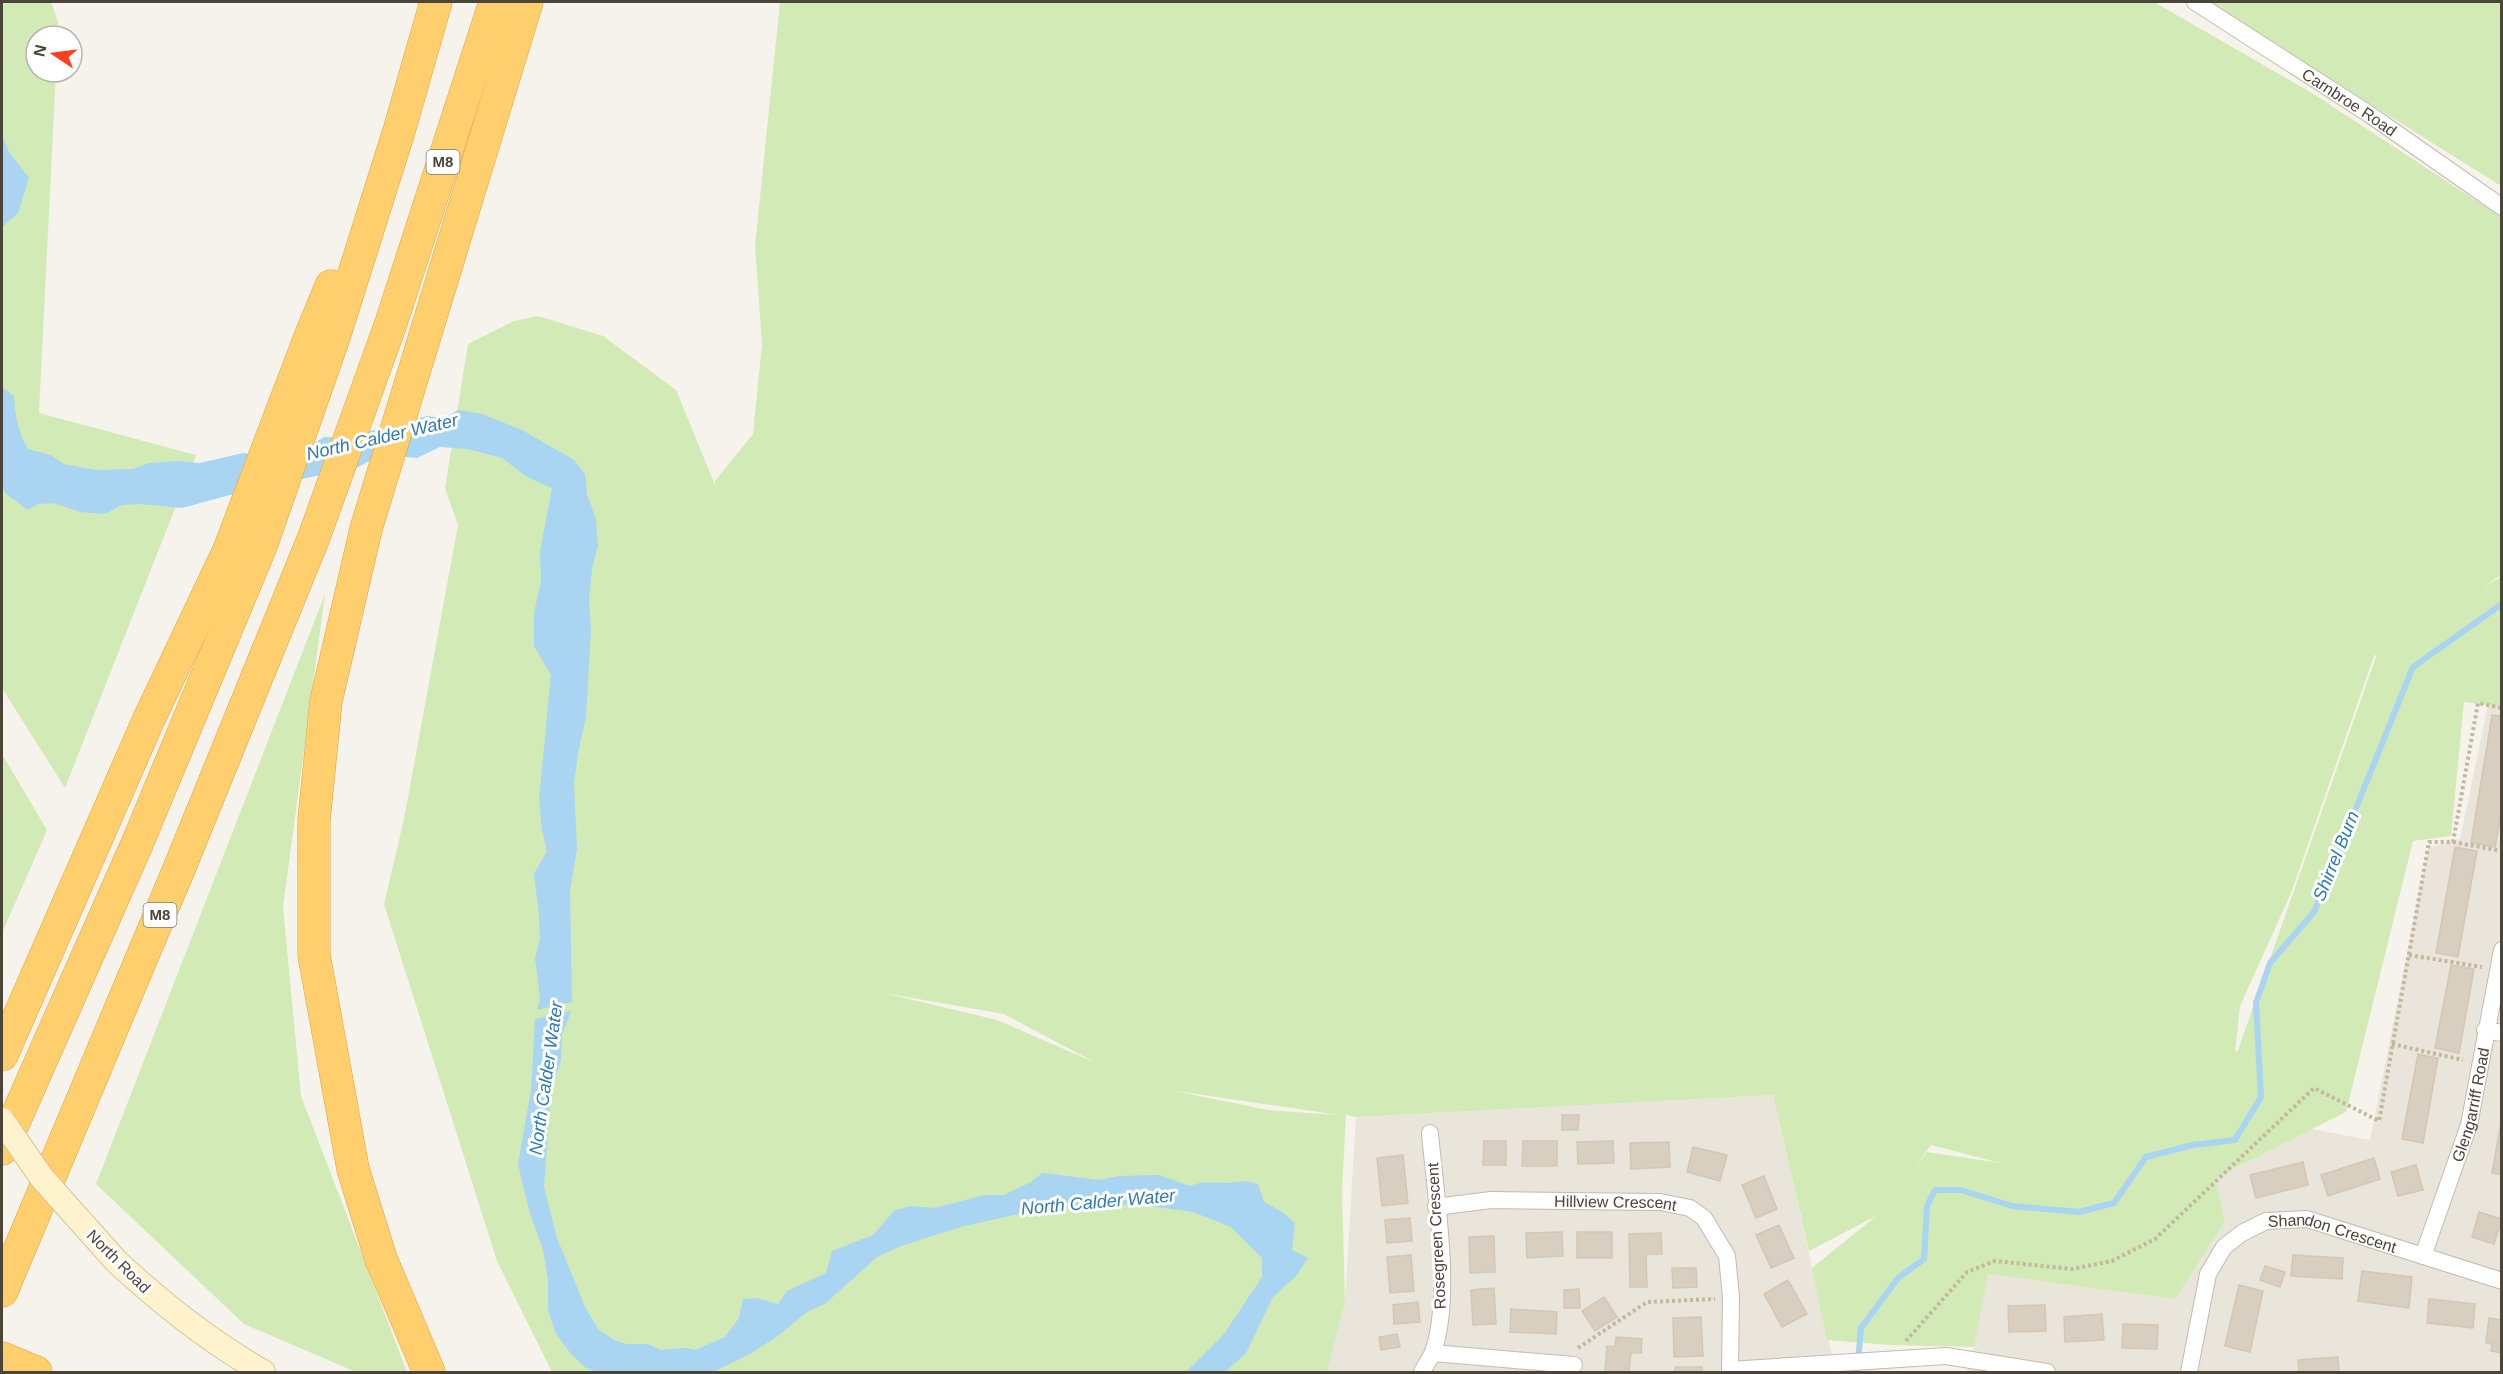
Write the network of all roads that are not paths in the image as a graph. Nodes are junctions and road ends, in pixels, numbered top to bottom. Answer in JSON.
{"nodes":[{"id":1,"x":436,"y":2,"type":"edge"},
{"id":2,"x":495,"y":2,"type":"edge"},
{"id":3,"x":527,"y":2,"type":"edge"},
{"id":4,"x":2195,"y":2,"type":"edge"},
{"id":5,"x":2502,"y":207,"type":"edge"},
{"id":6,"x":322,"y":337,"type":"junction"},
{"id":7,"x":2502,"y":950,"type":"edge"},
{"id":8,"x":2493,"y":1031,"type":"edge"},
{"id":9,"x":2,"y":1055,"type":"edge"},
{"id":10,"x":2,"y":1120,"type":"edge"},
{"id":11,"x":1430,"y":1133,"type":"dead end"},
{"id":12,"x":2,"y":1149,"type":"edge"},
{"id":13,"x":1436,"y":1207,"type":"junction"},
{"id":14,"x":2423,"y":1256,"type":"junction"},
{"id":15,"x":2502,"y":1281,"type":"edge"},
{"id":16,"x":2,"y":1292,"type":"edge"},
{"id":17,"x":1433,"y":1353,"type":"junction"},
{"id":18,"x":2,"y":1358,"type":"edge"},
{"id":19,"x":1574,"y":1363,"type":"edge"},
{"id":20,"x":1730,"y":1371,"type":"edge"},
{"id":21,"x":36,"y":1372,"type":"edge"},
{"id":22,"x":263,"y":1372,"type":"edge"},
{"id":23,"x":429,"y":1372,"type":"edge"},
{"id":24,"x":1422,"y":1372,"type":"edge"},
{"id":25,"x":2047,"y":1372,"type":"edge"},
{"id":26,"x":2189,"y":1372,"type":"edge"}],
"edges":[{"from":1,"to":6,"type":"highway"},
{"from":2,"to":16,"type":"highway","number":"M8"},
{"from":3,"to":23,"type":"highway","number":"M8"},
{"from":4,"to":5,"type":"street","name":"Carnbroe Road"},
{"from":6,"to":9,"type":"highway"},
{"from":6,"to":12,"type":"highway"},
{"from":7,"to":8,"type":"street","name":"Glengarriff Road"},
{"from":8,"to":14,"type":"street","name":"Glengarriff Road"},
{"from":10,"to":22,"type":"main road","name":"North Road","bridge":true},
{"from":11,"to":13,"type":"street","name":"Rosegreen Crescent"},
{"from":13,"to":17,"type":"street","name":"Rosegreen Crescent"},
{"from":13,"to":20,"type":"street","name":"Hillview Crescent"},
{"from":14,"to":15,"type":"street","name":"Shandon Crescent"},
{"from":14,"to":26,"type":"street","name":"Shandon Crescent"},
{"from":17,"to":19,"type":"street"},
{"from":17,"to":24,"type":"street","name":"Rosegreen Crescent"},
{"from":18,"to":21,"type":"highway"},
{"from":20,"to":25,"type":"street"}]}
